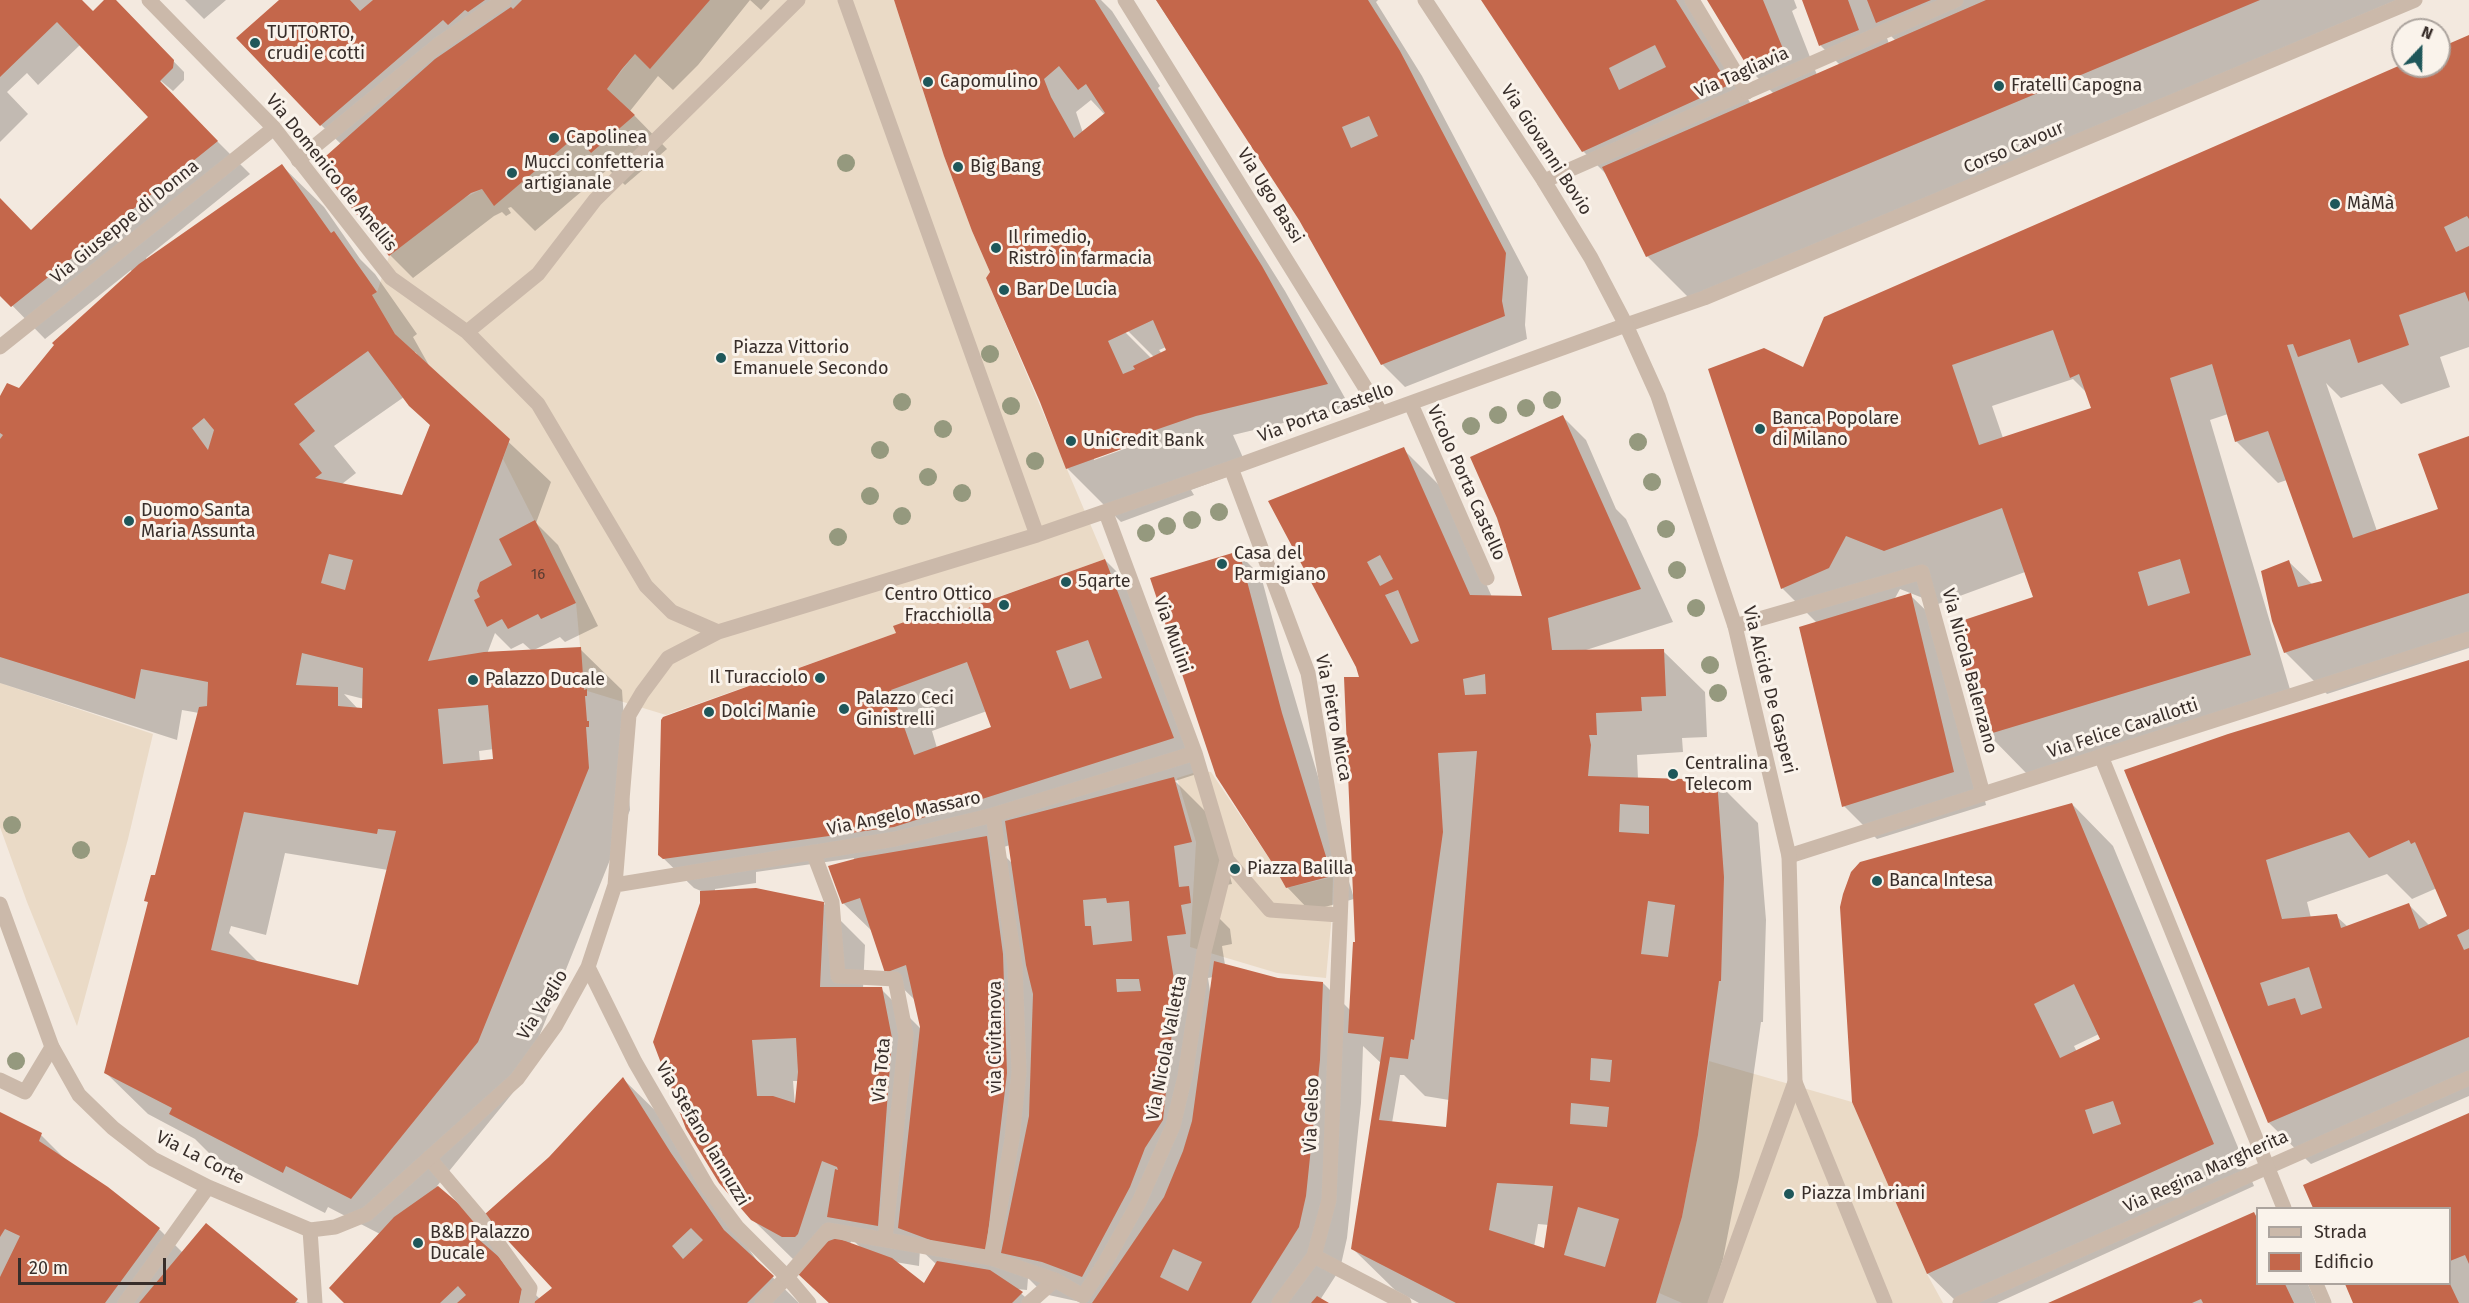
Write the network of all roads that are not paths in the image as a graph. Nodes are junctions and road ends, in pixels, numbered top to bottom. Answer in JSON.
{"nodes":[{"id":1,"x":504,"y":0,"type":"edge"},
{"id":2,"x":798,"y":0,"type":"edge"},
{"id":3,"x":845,"y":0,"type":"edge"},
{"id":4,"x":1125,"y":0,"type":"edge"},
{"id":5,"x":1425,"y":0,"type":"edge"},
{"id":6,"x":1692,"y":0,"type":"edge"},
{"id":7,"x":1956,"y":0,"type":"edge"},
{"id":8,"x":2415,"y":0,"type":"edge"},
{"id":9,"x":153,"y":1,"type":"edge"},
{"id":10,"x":1747,"y":92,"type":"junction"},
{"id":11,"x":274,"y":128,"type":"junction"},
{"id":12,"x":298,"y":160,"type":"junction"},
{"id":13,"x":1544,"y":181,"type":"junction"},
{"id":14,"x":1626,"y":325,"type":"junction"},
{"id":15,"x":467,"y":332,"type":"junction"},
{"id":16,"x":0,"y":347,"type":"edge"},
{"id":17,"x":1410,"y":404,"type":"junction"},
{"id":18,"x":1381,"y":413,"type":"junction"},
{"id":19,"x":1231,"y":468,"type":"junction"},
{"id":20,"x":1106,"y":513,"type":"junction"},
{"id":21,"x":1037,"y":535,"type":"junction"},
{"id":22,"x":1486,"y":578,"type":"dead end"},
{"id":23,"x":1735,"y":626,"type":"junction"},
{"id":24,"x":718,"y":632,"type":"junction"},
{"id":25,"x":2469,"y":639,"type":"edge"},
{"id":26,"x":1195,"y":753,"type":"junction"},
{"id":27,"x":2101,"y":756,"type":"junction"},
{"id":28,"x":1983,"y":794,"type":"junction"},
{"id":29,"x":993,"y":816,"type":"junction"},
{"id":30,"x":813,"y":852,"type":"junction"},
{"id":31,"x":1789,"y":856,"type":"junction"},
{"id":32,"x":1227,"y":860,"type":"junction"},
{"id":33,"x":615,"y":885,"type":"junction"},
{"id":34,"x":0,"y":904,"type":"edge"},
{"id":35,"x":1339,"y":915,"type":"junction"},
{"id":36,"x":588,"y":967,"type":"junction"},
{"id":37,"x":52,"y":1047,"type":"junction"},
{"id":38,"x":2469,"y":1078,"type":"edge"},
{"id":39,"x":0,"y":1080,"type":"edge"},
{"id":40,"x":1795,"y":1082,"type":"junction"},
{"id":41,"x":429,"y":1158,"type":"junction"},
{"id":42,"x":2266,"y":1166,"type":"junction"},
{"id":43,"x":208,"y":1187,"type":"junction"},
{"id":44,"x":2283,"y":1207,"type":"edge"},
{"id":45,"x":310,"y":1230,"type":"junction"},
{"id":46,"x":885,"y":1240,"type":"junction"},
{"id":47,"x":1314,"y":1256,"type":"junction"},
{"id":48,"x":992,"y":1258,"type":"junction"},
{"id":49,"x":787,"y":1277,"type":"junction"},
{"id":50,"x":1055,"y":1280,"type":"junction"},
{"id":51,"x":2316,"y":1285,"type":"edge"},
{"id":52,"x":125,"y":1303,"type":"edge"},
{"id":53,"x":315,"y":1303,"type":"edge"},
{"id":54,"x":527,"y":1303,"type":"edge"},
{"id":55,"x":762,"y":1303,"type":"edge"},
{"id":56,"x":809,"y":1303,"type":"edge"},
{"id":57,"x":1029,"y":1303,"type":"edge"},
{"id":58,"x":1279,"y":1303,"type":"edge"},
{"id":59,"x":1404,"y":1303,"type":"edge"},
{"id":60,"x":1715,"y":1303,"type":"edge"},
{"id":61,"x":1885,"y":1303,"type":"edge"},
{"id":62,"x":1960,"y":1303,"type":"edge"},
{"id":63,"x":2324,"y":1303,"type":"edge"}],
"edges":[{"from":1,"to":12,"type":"street"},
{"from":2,"to":15,"type":"street"},
{"from":3,"to":21,"type":"street"},
{"from":4,"to":18,"type":"street","name":"Via Ugo Bassi"},
{"from":5,"to":13,"type":"street","name":"Via Giovanni Bovio"},
{"from":6,"to":10,"type":"street"},
{"from":7,"to":10,"type":"street","name":"Via Tagliavia"},
{"from":8,"to":14,"type":"street","name":"Corso Cavour"},
{"from":9,"to":11,"type":"street","name":"Via Domenico de Anellis"},
{"from":10,"to":13,"type":"street","name":"Via Tagliavia"},
{"from":11,"to":12,"type":"street","name":"Via Domenico de Anellis"},
{"from":11,"to":16,"type":"street","name":"Via Giuseppe di Donna"},
{"from":12,"to":15,"type":"street","name":"Via Domenico de Anellis"},
{"from":13,"to":14,"type":"street","name":"Via Giovanni Bovio"},
{"from":14,"to":17,"type":"street","name":"Via Porta Castello"},
{"from":14,"to":23,"type":"street","name":"Via Alcide De Gasperi"},
{"from":15,"to":24,"type":"street"},
{"from":17,"to":18,"type":"street","name":"Via Porta Castello"},
{"from":17,"to":22,"type":"street","name":"Vicolo Porta Castello"},
{"from":18,"to":19,"type":"street","name":"Via Porta Castello"},
{"from":19,"to":20,"type":"street","name":"Via Porta Castello"},
{"from":19,"to":35,"type":"street","name":"Via Pietro Micca"},
{"from":20,"to":21,"type":"street","name":"Via Porta Castello"},
{"from":20,"to":26,"type":"street","name":"Via Mulini"},
{"from":21,"to":24,"type":"street"},
{"from":23,"to":28,"type":"street","name":"Via Nicola Balenzano"},
{"from":23,"to":31,"type":"street","name":"Via Alcide De Gasperi"},
{"from":24,"to":33,"type":"street","name":"Via Vaglio"},
{"from":25,"to":27,"type":"street","name":"Via Felice Cavallotti"},
{"from":26,"to":29,"type":"street","name":"Via Angelo Massaro"},
{"from":26,"to":32,"type":"street","name":"Via Mulini"},
{"from":27,"to":28,"type":"street","name":"Via Felice Cavallotti"},
{"from":27,"to":42,"type":"street"},
{"from":28,"to":31,"type":"street","name":"Via Felice Cavallotti"},
{"from":29,"to":30,"type":"street","name":"Via Angelo Massaro"},
{"from":29,"to":48,"type":"street","name":"via Civitanova"},
{"from":30,"to":33,"type":"street","name":"Via Angelo Massaro"},
{"from":30,"to":46,"type":"street","name":"Via Tota"},
{"from":31,"to":40,"type":"street","name":"Via Alcide De Gasperi"},
{"from":32,"to":35,"type":"street"},
{"from":32,"to":50,"type":"street","name":"Via Nicola Valletta"},
{"from":33,"to":36,"type":"street","name":"Via Vaglio"},
{"from":34,"to":37,"type":"street","name":"Via La Corte"},
{"from":35,"to":47,"type":"street","name":"Via Gelso"},
{"from":36,"to":41,"type":"street","name":"Via Vaglio"},
{"from":36,"to":49,"type":"street","name":"Via Stefano Iannuzzi"},
{"from":37,"to":39,"type":"street"},
{"from":37,"to":43,"type":"street","name":"Via La Corte"},
{"from":38,"to":42,"type":"street","name":"Via Regina Margherita"},
{"from":40,"to":60,"type":"street"},
{"from":40,"to":61,"type":"street"},
{"from":41,"to":45,"type":"street","name":"Via Vaglio"},
{"from":41,"to":54,"type":"street"},
{"from":42,"to":44,"type":"street"},
{"from":42,"to":62,"type":"street","name":"Via Regina Margherita"},
{"from":43,"to":45,"type":"street","name":"Via La Corte"},
{"from":43,"to":52,"type":"street"},
{"from":45,"to":53,"type":"street"},
{"from":46,"to":48,"type":"street"},
{"from":46,"to":49,"type":"street"},
{"from":47,"to":58,"type":"street","name":"Via Gelso"},
{"from":47,"to":59,"type":"street"},
{"from":48,"to":50,"type":"street"},
{"from":49,"to":55,"type":"street"},
{"from":49,"to":56,"type":"street","name":"Via Stefano Iannuzzi"},
{"from":50,"to":57,"type":"street"},
{"from":51,"to":63,"type":"street"}]}
